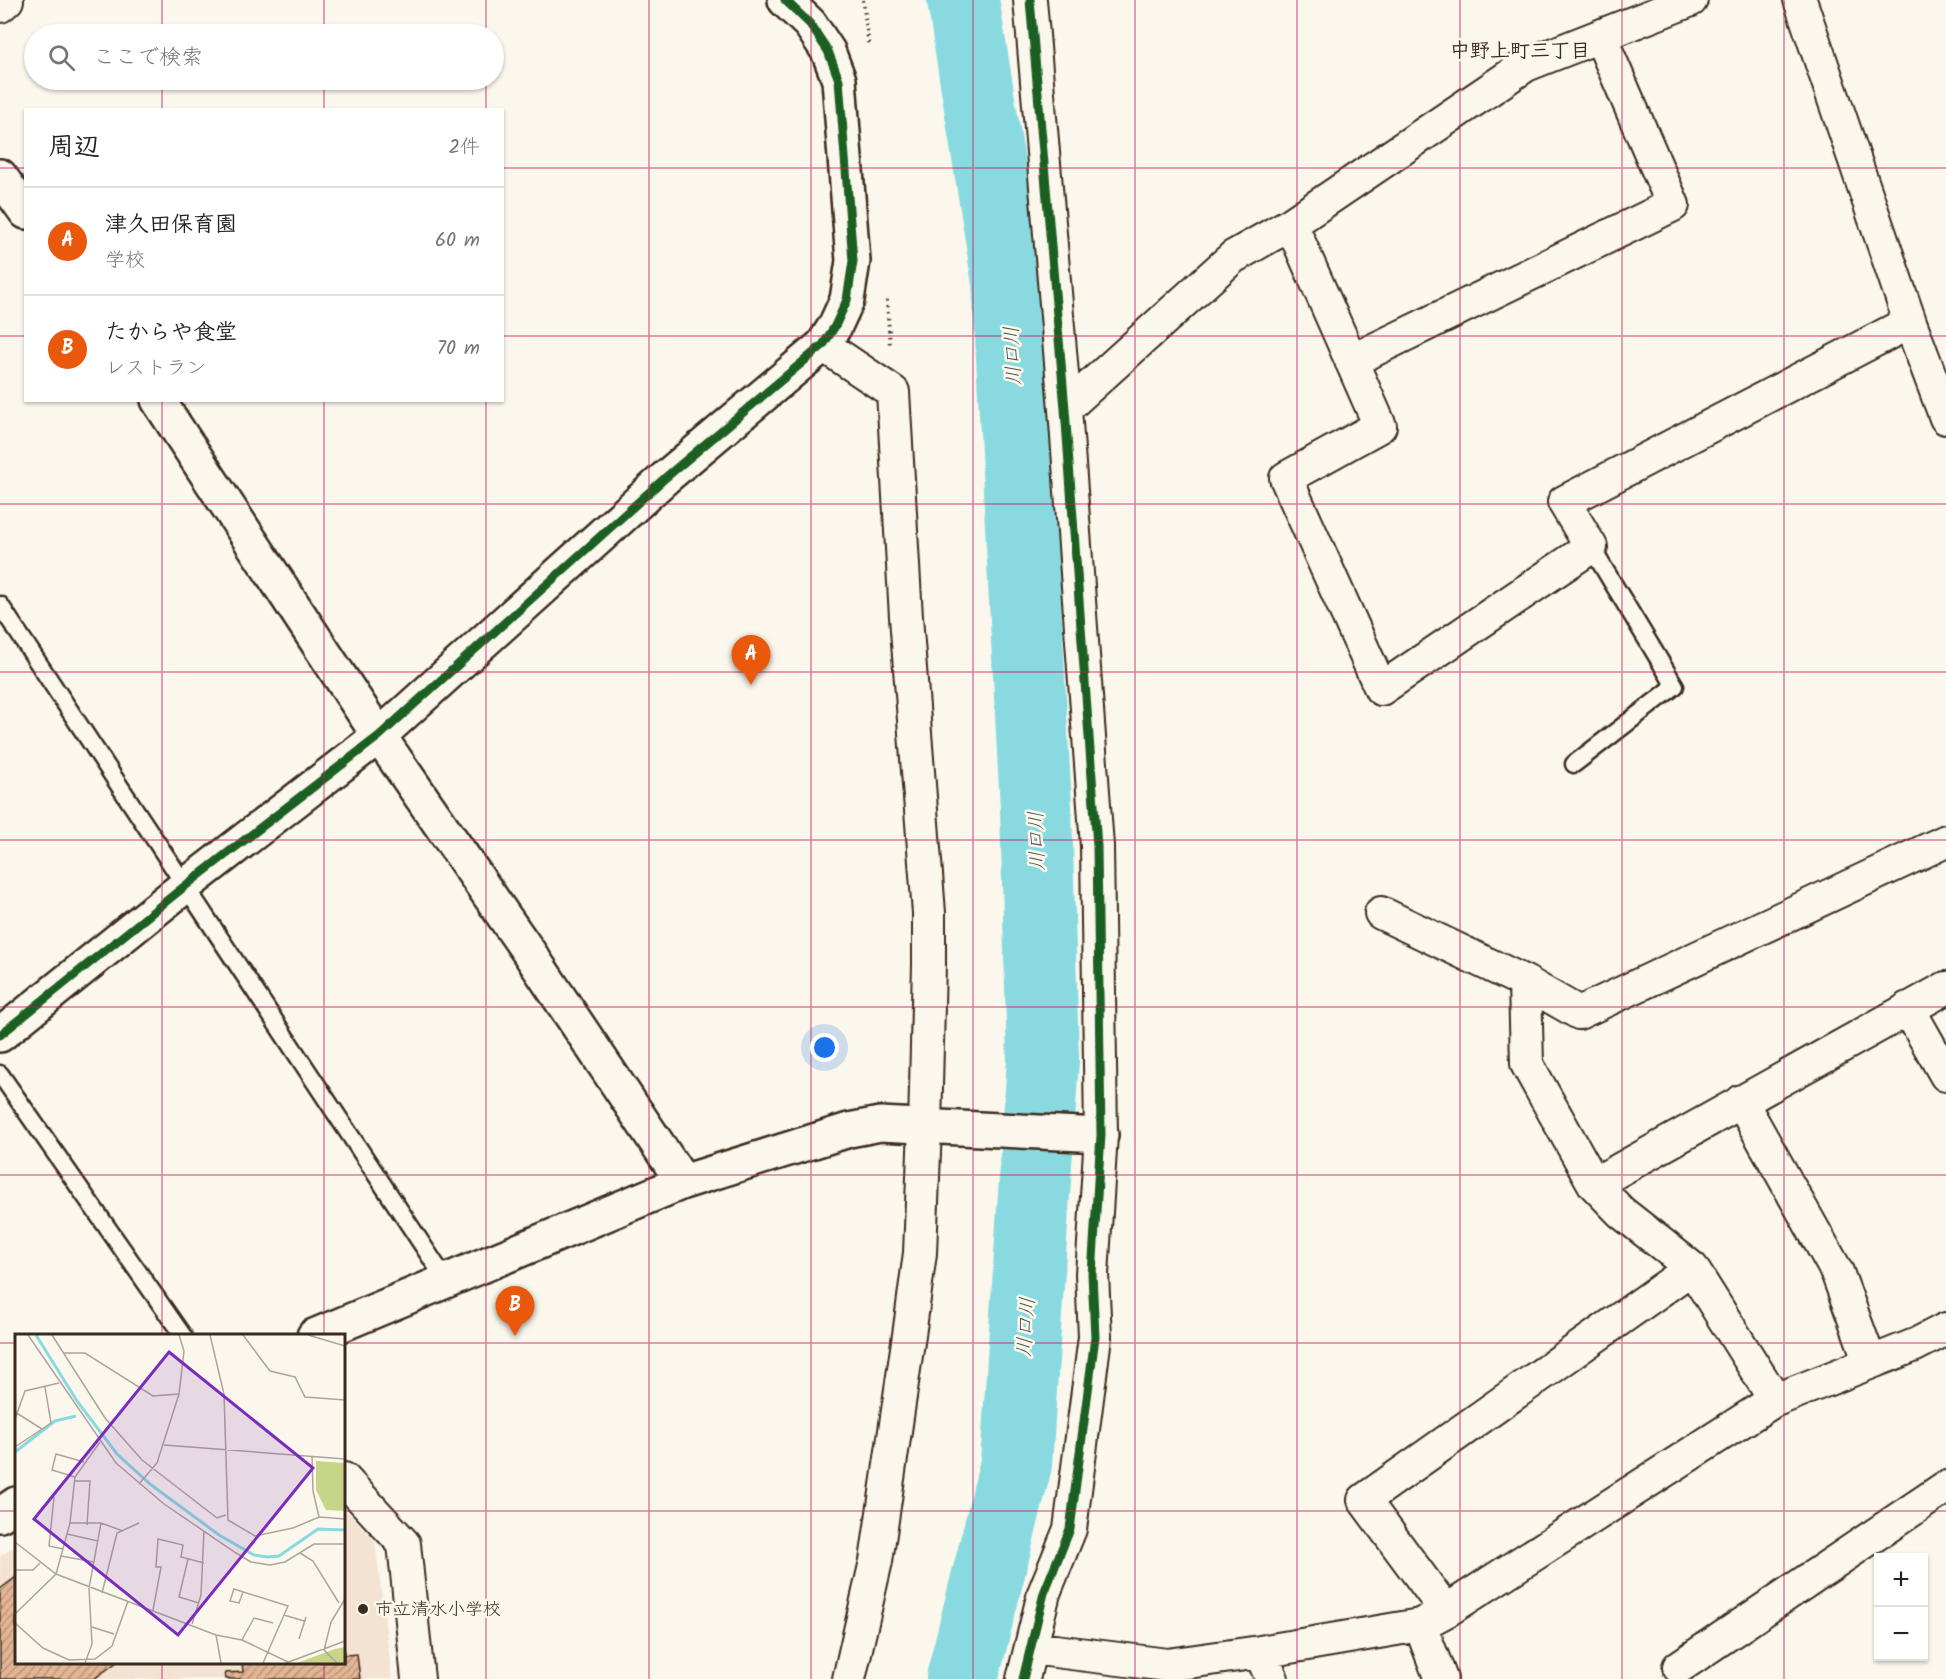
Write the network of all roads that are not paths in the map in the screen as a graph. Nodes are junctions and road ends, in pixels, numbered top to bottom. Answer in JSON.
{"nodes":[{"id":1,"x":7,"y":0,"type":"edge"},
{"id":2,"x":785,"y":0,"type":"edge"},
{"id":3,"x":1030,"y":0,"type":"edge"},
{"id":4,"x":1691,"y":0,"type":"edge"},
{"id":5,"x":1800,"y":0,"type":"edge"},
{"id":6,"x":0,"y":6,"type":"edge"},
{"id":7,"x":1600,"y":36,"type":"junction"},
{"id":8,"x":0,"y":176,"type":"edge"},
{"id":9,"x":24,"y":209,"type":"edge"},
{"id":10,"x":1291,"y":224,"type":"junction"},
{"id":11,"x":1910,"y":322,"type":"junction"},
{"id":12,"x":822,"y":345,"type":"junction"},
{"id":13,"x":1351,"y":361,"type":"junction"},
{"id":14,"x":159,"y":402,"type":"edge"},
{"id":15,"x":1065,"y":409,"type":"junction"},
{"id":16,"x":1946,"y":418,"type":"edge"},
{"id":17,"x":1591,"y":547,"type":"junction"},
{"id":18,"x":0,"y":605,"type":"edge"},
{"id":19,"x":379,"y":736,"type":"junction"},
{"id":20,"x":1574,"y":765,"type":"dead end"},
{"id":21,"x":1946,"y":841,"type":"edge"},
{"id":22,"x":185,"y":886,"type":"junction"},
{"id":23,"x":1381,"y":913,"type":"dead end"},
{"id":24,"x":1525,"y":982,"type":"junction"},
{"id":25,"x":1946,"y":988,"type":"edge"},
{"id":26,"x":1908,"y":1008,"type":"junction"},
{"id":27,"x":0,"y":1035,"type":"edge"},
{"id":28,"x":0,"y":1074,"type":"edge"},
{"id":29,"x":1946,"y":1075,"type":"edge"},
{"id":30,"x":1741,"y":1101,"type":"junction"},
{"id":31,"x":932,"y":1128,"type":"junction"},
{"id":32,"x":1095,"y":1135,"type":"junction"},
{"id":33,"x":683,"y":1182,"type":"junction"},
{"id":34,"x":1594,"y":1184,"type":"junction"},
{"id":35,"x":1692,"y":1268,"type":"junction"},
{"id":36,"x":447,"y":1281,"type":"junction"},
{"id":37,"x":1946,"y":1329,"type":"edge"},
{"id":38,"x":182,"y":1334,"type":"edge"},
{"id":39,"x":317,"y":1334,"type":"edge"},
{"id":40,"x":1870,"y":1362,"type":"junction"},
{"id":41,"x":1774,"y":1400,"type":"junction"},
{"id":42,"x":345,"y":1480,"type":"edge"},
{"id":43,"x":1946,"y":1487,"type":"edge"},
{"id":44,"x":15,"y":1505,"type":"edge"},
{"id":45,"x":0,"y":1515,"type":"edge"},
{"id":46,"x":1433,"y":1618,"type":"junction"},
{"id":47,"x":1031,"y":1648,"type":"junction"},
{"id":48,"x":1266,"y":1666,"type":"edge"},
{"id":49,"x":1679,"y":1666,"type":"dead end"},
{"id":50,"x":418,"y":1679,"type":"edge"},
{"id":51,"x":849,"y":1679,"type":"edge"},
{"id":52,"x":1023,"y":1679,"type":"edge"},
{"id":53,"x":1441,"y":1679,"type":"edge"}],
"edges":[{"from":1,"to":6,"type":"street"},
{"from":2,"to":12,"type":"street"},
{"from":3,"to":15,"type":"street"},
{"from":4,"to":7,"type":"street"},
{"from":5,"to":11,"type":"street"},
{"from":7,"to":10,"type":"street"},
{"from":7,"to":13,"type":"street"},
{"from":8,"to":9,"type":"street"},
{"from":10,"to":13,"type":"street"},
{"from":10,"to":15,"type":"street"},
{"from":11,"to":16,"type":"street"},
{"from":11,"to":17,"type":"street"},
{"from":12,"to":19,"type":"street"},
{"from":12,"to":31,"type":"street"},
{"from":13,"to":17,"type":"street"},
{"from":14,"to":19,"type":"street"},
{"from":15,"to":32,"type":"street"},
{"from":17,"to":20,"type":"lane"},
{"from":18,"to":22,"type":"lane"},
{"from":19,"to":22,"type":"street"},
{"from":19,"to":33,"type":"street"},
{"from":21,"to":24,"type":"street"},
{"from":22,"to":27,"type":"street"},
{"from":22,"to":36,"type":"lane"},
{"from":23,"to":24,"type":"street"},
{"from":24,"to":34,"type":"street"},
{"from":25,"to":26,"type":"street"},
{"from":26,"to":29,"type":"street"},
{"from":26,"to":30,"type":"street"},
{"from":28,"to":38,"type":"lane"},
{"from":30,"to":34,"type":"street"},
{"from":30,"to":40,"type":"street"},
{"from":31,"to":32,"type":"street"},
{"from":31,"to":33,"type":"street"},
{"from":31,"to":51,"type":"street"},
{"from":32,"to":47,"type":"street"},
{"from":33,"to":36,"type":"street"},
{"from":34,"to":35,"type":"street"},
{"from":35,"to":41,"type":"street"},
{"from":35,"to":46,"type":"street"},
{"from":36,"to":39,"type":"street"},
{"from":37,"to":40,"type":"street"},
{"from":40,"to":41,"type":"street"},
{"from":41,"to":46,"type":"street"},
{"from":42,"to":50,"type":"street"},
{"from":43,"to":49,"type":"street"},
{"from":44,"to":45,"type":"street"},
{"from":46,"to":48,"type":"street"},
{"from":46,"to":53,"type":"street"},
{"from":47,"to":48,"type":"street"},
{"from":47,"to":52,"type":"street"}]}
